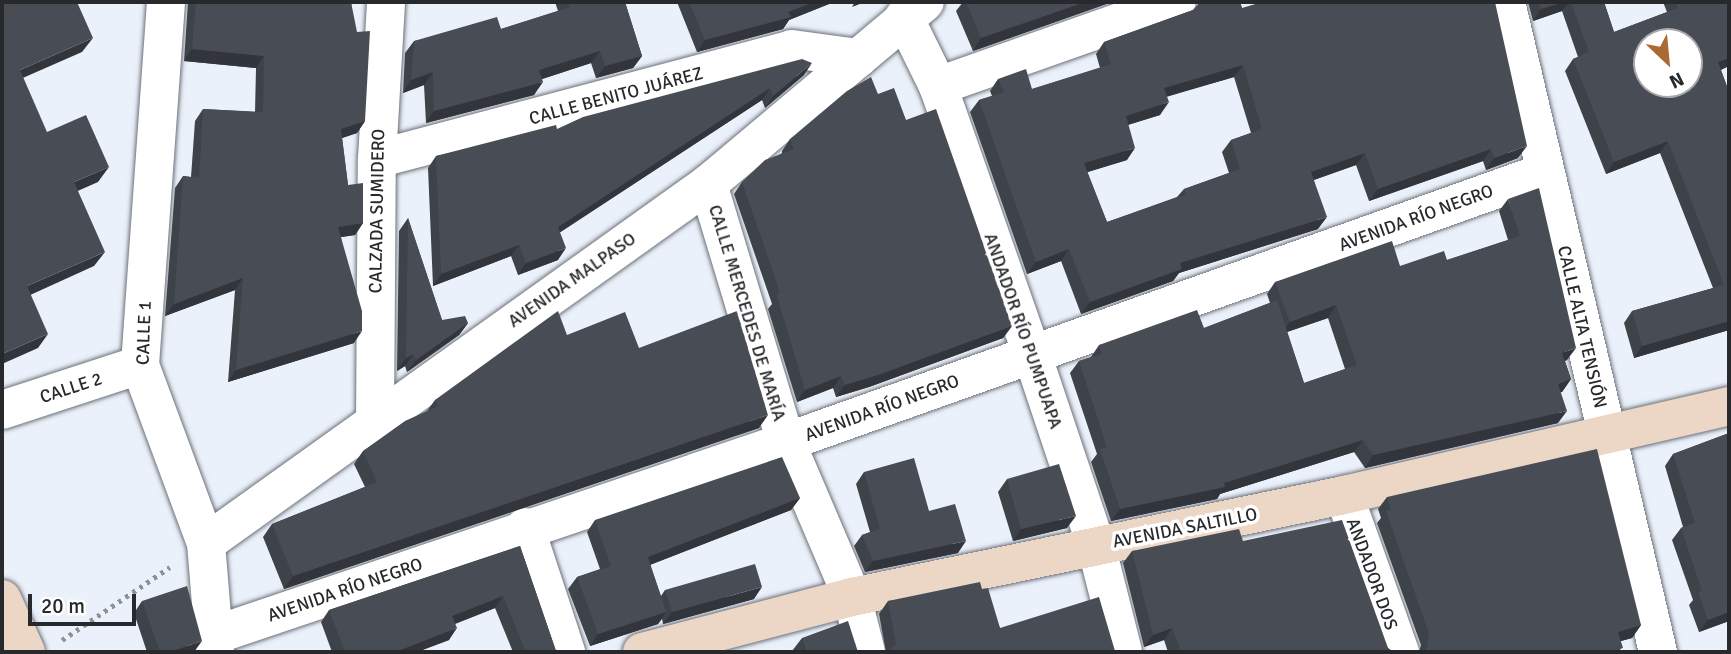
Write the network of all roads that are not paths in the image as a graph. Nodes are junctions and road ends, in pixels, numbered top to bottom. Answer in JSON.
{"nodes":[{"id":1,"x":166,"y":2,"type":"edge"},
{"id":2,"x":386,"y":2,"type":"edge"},
{"id":3,"x":1177,"y":2,"type":"edge"},
{"id":4,"x":1506,"y":2,"type":"edge"},
{"id":5,"x":914,"y":9,"type":"edge"},
{"id":6,"x":858,"y":58,"type":"junction"},
{"id":7,"x":938,"y":86,"type":"junction"},
{"id":8,"x":377,"y":159,"type":"junction"},
{"id":9,"x":1545,"y":172,"type":"junction"},
{"id":10,"x":708,"y":184,"type":"junction"},
{"id":11,"x":1032,"y":354,"type":"junction"},
{"id":12,"x":140,"y":365,"type":"junction"},
{"id":13,"x":1729,"y":406,"type":"edge"},
{"id":14,"x":2,"y":410,"type":"edge"},
{"id":15,"x":374,"y":421,"type":"junction"},
{"id":16,"x":1607,"y":433,"type":"junction"},
{"id":17,"x":786,"y":442,"type":"junction"},
{"id":18,"x":1344,"y":495,"type":"junction"},
{"id":19,"x":525,"y":527,"type":"junction"},
{"id":20,"x":206,"y":543,"type":"junction"},
{"id":21,"x":1096,"y":545,"type":"junction"},
{"id":22,"x":852,"y":597,"type":"junction"},
{"id":23,"x":2,"y":599,"type":"edge"},
{"id":24,"x":215,"y":643,"type":"edge"},
{"id":25,"x":40,"y":648,"type":"edge"},
{"id":26,"x":566,"y":652,"type":"edge"},
{"id":27,"x":642,"y":652,"type":"edge"},
{"id":28,"x":866,"y":652,"type":"edge"},
{"id":29,"x":1124,"y":652,"type":"edge"},
{"id":30,"x":1400,"y":652,"type":"edge"},
{"id":31,"x":1658,"y":652,"type":"edge"}],
"edges":[{"from":1,"to":12,"type":"street","name":"CALLE 1"},
{"from":2,"to":8,"type":"street","name":"CALZADA SUMIDERO"},
{"from":3,"to":7,"type":"street"},
{"from":4,"to":9,"type":"street","name":"CALLE ALTA TENSIÓN"},
{"from":5,"to":6,"type":"street","name":"AVENIDA MALPASO"},
{"from":5,"to":7,"type":"street","name":"ANDADOR RÍO PUMPUAPA"},
{"from":6,"to":8,"type":"street","name":"CALLE BENITO JUÁREZ"},
{"from":6,"to":10,"type":"street","name":"AVENIDA MALPASO"},
{"from":7,"to":11,"type":"street","name":"ANDADOR RÍO PUMPUAPA"},
{"from":8,"to":15,"type":"street","name":"CALZADA SUMIDERO"},
{"from":9,"to":11,"type":"street","name":"AVENIDA RÍO NEGRO"},
{"from":9,"to":16,"type":"street","name":"CALLE ALTA TENSIÓN"},
{"from":10,"to":15,"type":"street","name":"AVENIDA MALPASO"},
{"from":10,"to":17,"type":"street","name":"CALLE MERCEDES DE MARÍA"},
{"from":11,"to":17,"type":"street","name":"AVENIDA RÍO NEGRO"},
{"from":11,"to":21,"type":"street","name":"ANDADOR RÍO PUMPUAPA"},
{"from":12,"to":14,"type":"street","name":"CALLE 2"},
{"from":12,"to":20,"type":"street","name":"CALLE 1"},
{"from":13,"to":16,"type":"street","name":"AVENIDA SALTILLO"},
{"from":15,"to":20,"type":"street","name":"AVENIDA MALPASO"},
{"from":16,"to":18,"type":"street","name":"AVENIDA SALTILLO"},
{"from":16,"to":31,"type":"street","name":"CALLE ALTA TENSIÓN"},
{"from":17,"to":19,"type":"street","name":"AVENIDA RÍO NEGRO"},
{"from":17,"to":22,"type":"street","name":"CALLE MERCEDES DE MARÍA"},
{"from":18,"to":21,"type":"street","name":"AVENIDA SALTILLO"},
{"from":18,"to":30,"type":"street","name":"ANDADOR DOS"},
{"from":19,"to":24,"type":"street","name":"AVENIDA RÍO NEGRO"},
{"from":19,"to":26,"type":"street"},
{"from":20,"to":24,"type":"street","name":"CALLE 1"},
{"from":21,"to":22,"type":"street","name":"AVENIDA SALTILLO"},
{"from":21,"to":29,"type":"street","name":"ANDADOR RÍO PUMPUAPA"},
{"from":22,"to":27,"type":"street","name":"AVENIDA SALTILLO"},
{"from":22,"to":28,"type":"street","name":"CALLE MERCEDES DE MARÍA"},
{"from":23,"to":25,"type":"street"}]}
